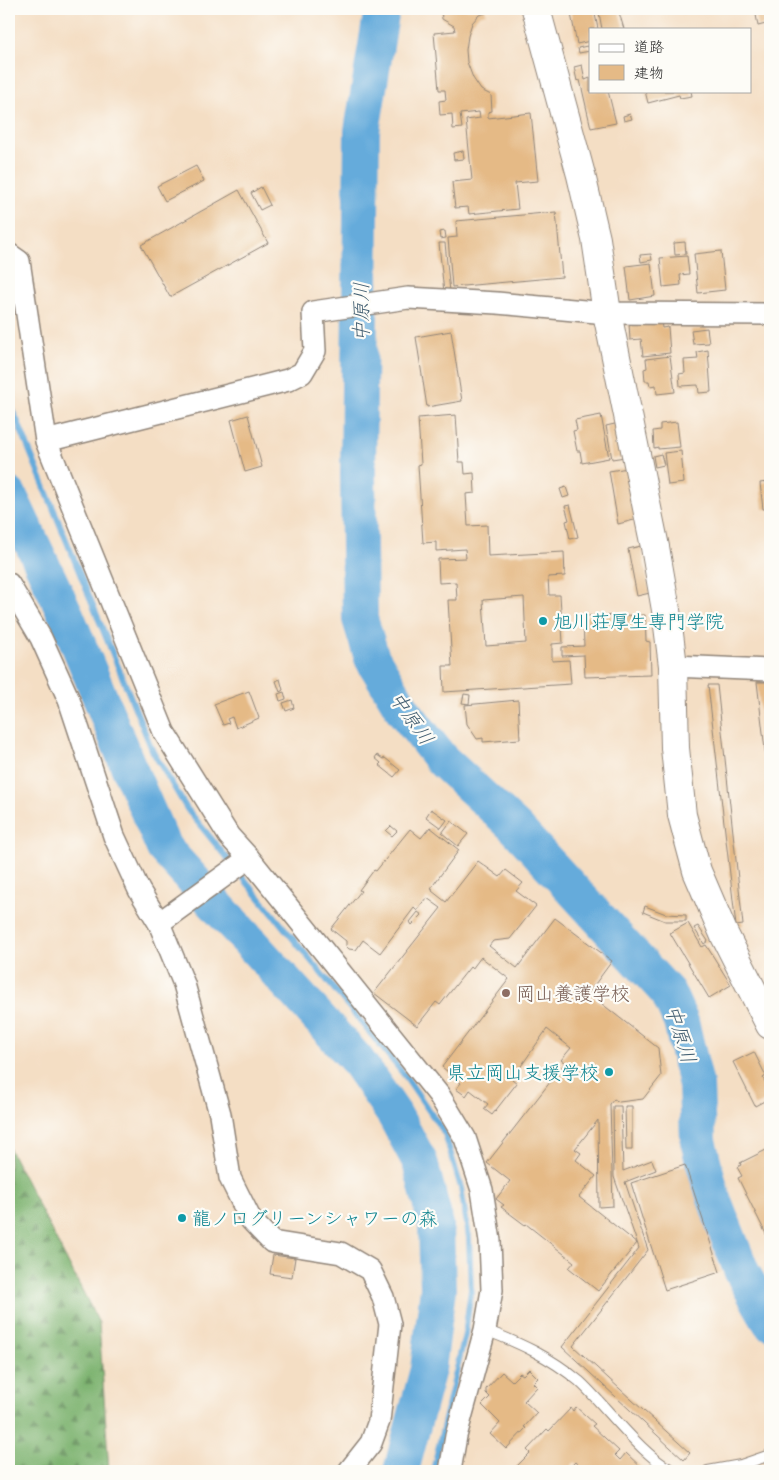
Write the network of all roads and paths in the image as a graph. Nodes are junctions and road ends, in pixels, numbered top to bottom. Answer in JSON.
{"nodes":[{"id":1,"x":536,"y":9,"type":"edge"},
{"id":2,"x":9,"y":254,"type":"edge"},
{"id":3,"x":607,"y":313,"type":"junction"},
{"id":4,"x":770,"y":314,"type":"edge"},
{"id":5,"x":46,"y":442,"type":"junction"},
{"id":6,"x":9,"y":584,"type":"edge"},
{"id":7,"x":672,"y":666,"type":"junction"},
{"id":8,"x":770,"y":670,"type":"edge"},
{"id":9,"x":245,"y":861,"type":"junction"},
{"id":10,"x":163,"y":920,"type":"junction"},
{"id":11,"x":770,"y":1025,"type":"edge"},
{"id":12,"x":485,"y":1330,"type":"junction"},
{"id":13,"x":770,"y":1455,"type":"edge"},
{"id":14,"x":350,"y":1471,"type":"edge"},
{"id":15,"x":450,"y":1471,"type":"edge"},
{"id":16,"x":676,"y":1471,"type":"edge"},
{"id":17,"x":708,"y":1471,"type":"edge"}],
"edges":[{"from":1,"to":3,"type":"street"},
{"from":2,"to":5,"type":"street"},
{"from":3,"to":4,"type":"street"},
{"from":3,"to":5,"type":"street"},
{"from":3,"to":7,"type":"street"},
{"from":5,"to":9,"type":"street"},
{"from":6,"to":10,"type":"street"},
{"from":7,"to":8,"type":"street"},
{"from":7,"to":11,"type":"street"},
{"from":9,"to":10,"type":"street"},
{"from":9,"to":12,"type":"street"},
{"from":10,"to":14,"type":"street"},
{"from":12,"to":15,"type":"street"},
{"from":12,"to":16,"type":"lane"},
{"from":13,"to":17,"type":"lane"}]}
